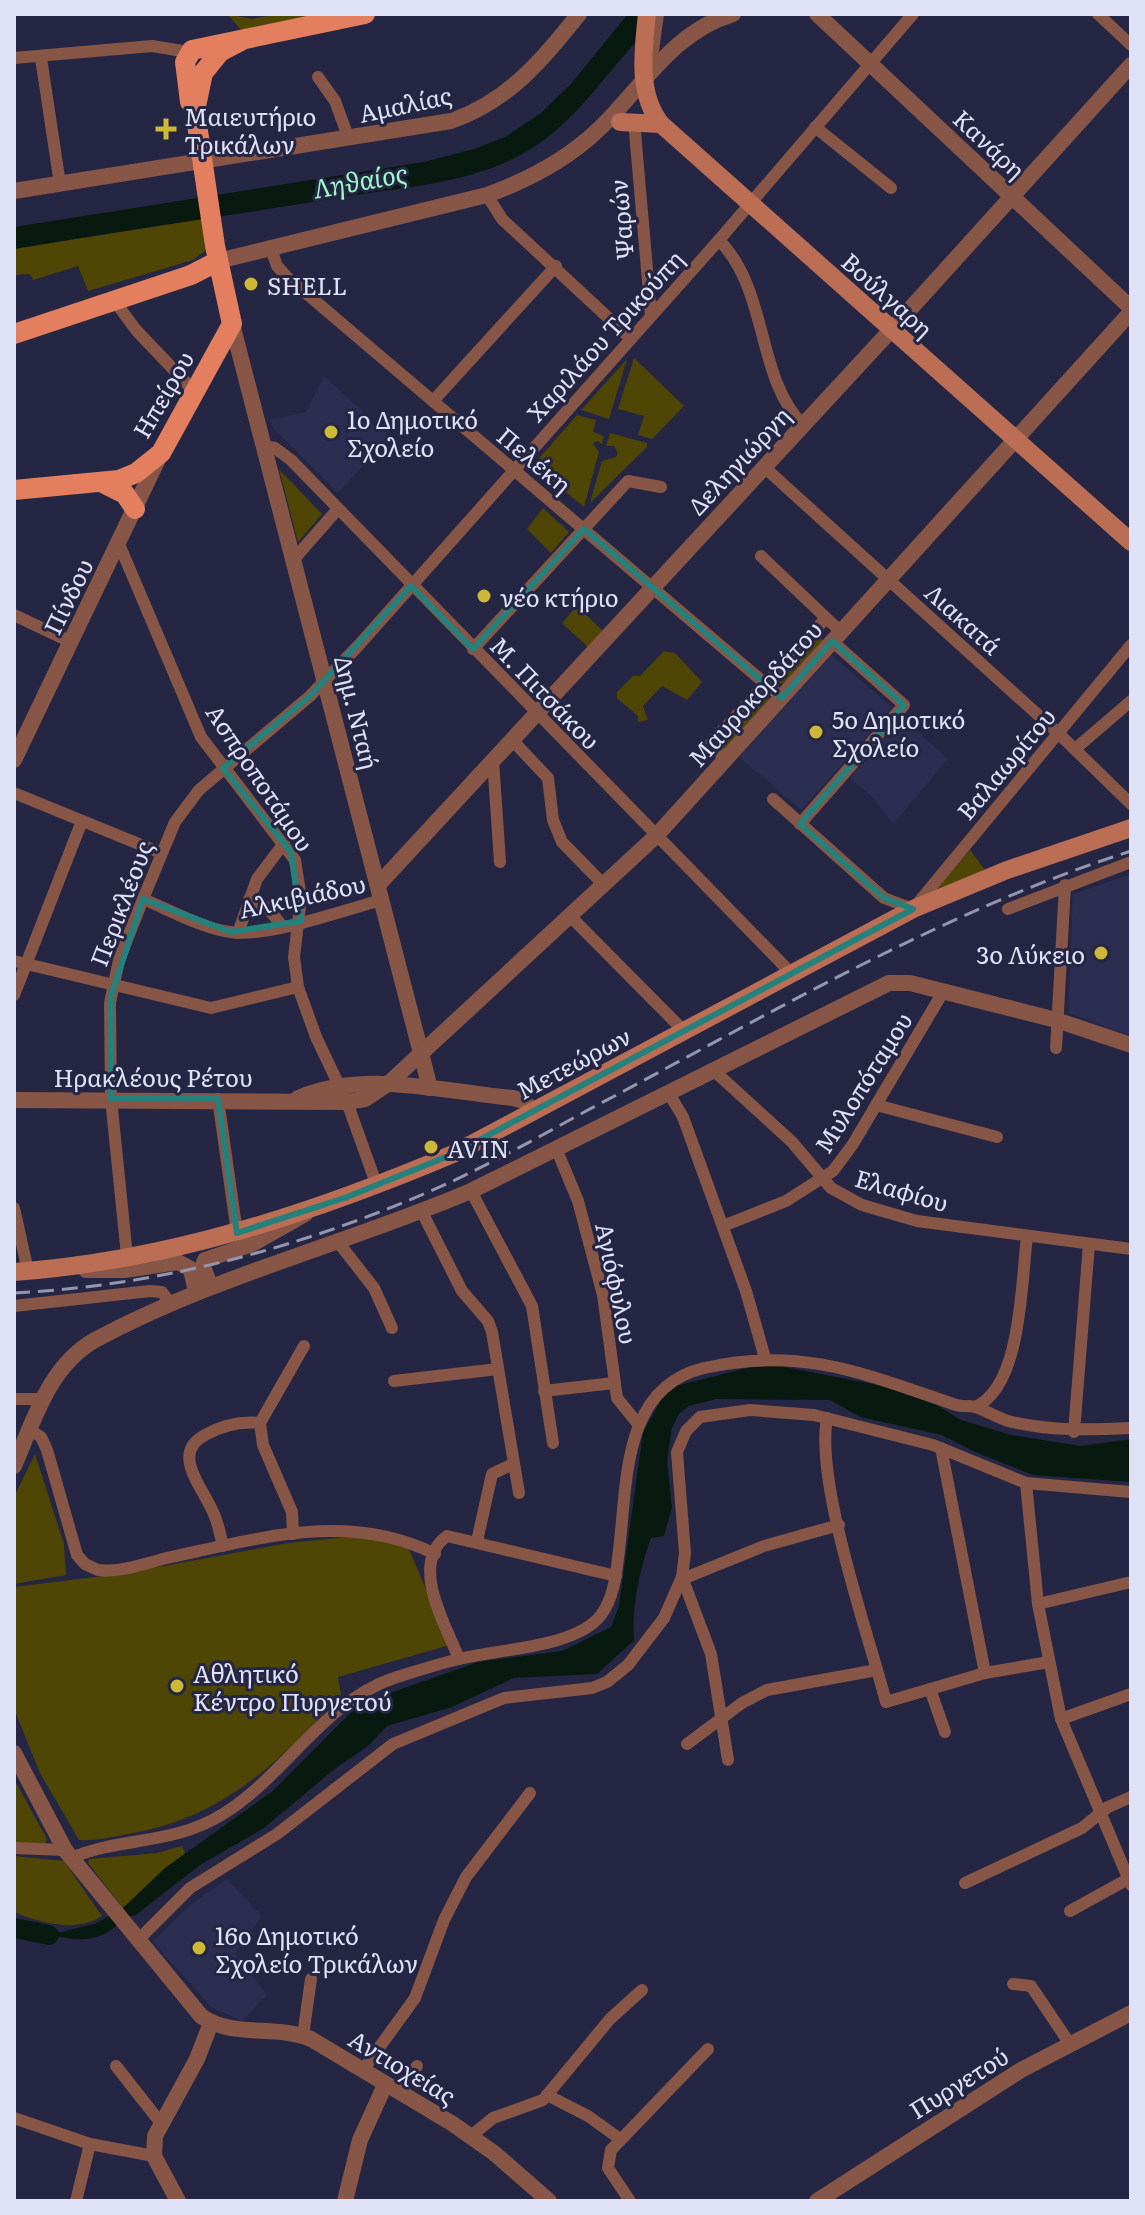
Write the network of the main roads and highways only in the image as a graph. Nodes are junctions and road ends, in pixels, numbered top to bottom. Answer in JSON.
{"nodes":[{"id":1,"x":365,"y":14,"type":"edge"},
{"id":2,"x":653,"y":16,"type":"edge"},
{"id":3,"x":627,"y":121,"type":"road end"},
{"id":4,"x":661,"y":124,"type":"junction"},
{"id":5,"x":216,"y":253,"type":"junction"},
{"id":6,"x":14,"y":334,"type":"edge"},
{"id":7,"x":101,"y":482,"type":"junction"},
{"id":8,"x":14,"y":490,"type":"edge"},
{"id":9,"x":135,"y":509,"type":"road end"},
{"id":10,"x":1131,"y":542,"type":"edge"},
{"id":11,"x":1131,"y":828,"type":"edge"},
{"id":12,"x":26,"y":1270,"type":"edge"}],
"edges":[{"from":1,"to":5,"type":"main road","name":"Ηπείρου"},
{"from":2,"to":4,"type":"main road","name":"Βούλγαρη"},
{"from":3,"to":4,"type":"main road"},
{"from":4,"to":10,"type":"main road","name":"Βούλγαρη"},
{"from":5,"to":6,"type":"main road"},
{"from":5,"to":7,"type":"main road","name":"Ηπείρου"},
{"from":7,"to":8,"type":"main road","name":"Ηπείρου"},
{"from":7,"to":9,"type":"main road"},
{"from":11,"to":12,"type":"main road","name":"Μετεώρων"}]}
